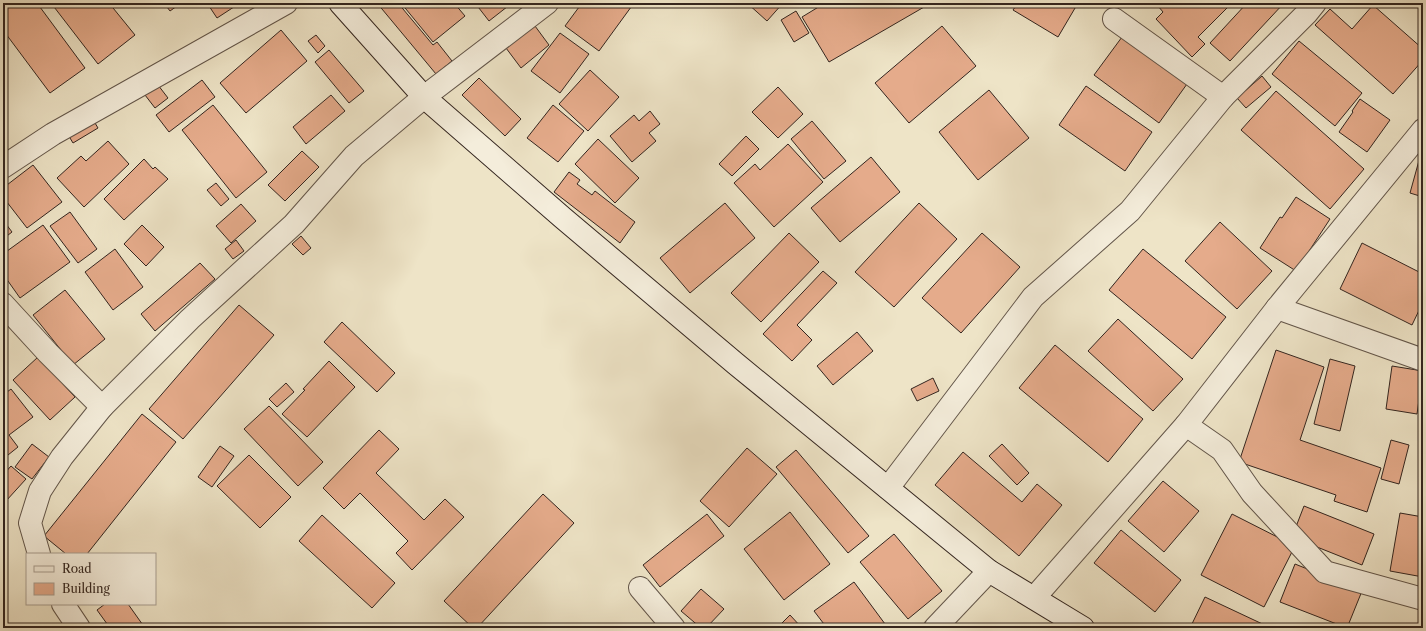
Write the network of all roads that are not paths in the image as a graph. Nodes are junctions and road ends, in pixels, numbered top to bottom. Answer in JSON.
{"nodes":[{"id":1,"x":286,"y":3,"type":"edge"},
{"id":2,"x":340,"y":3,"type":"edge"},
{"id":3,"x":547,"y":3,"type":"edge"},
{"id":4,"x":1315,"y":3,"type":"edge"},
{"id":5,"x":1114,"y":19,"type":"dead end"},
{"id":6,"x":424,"y":97,"type":"junction"},
{"id":7,"x":1223,"y":97,"type":"junction"},
{"id":8,"x":1423,"y":130,"type":"edge"},
{"id":9,"x":3,"y":167,"type":"edge"},
{"id":10,"x":3,"y":304,"type":"edge"},
{"id":11,"x":1277,"y":308,"type":"junction"},
{"id":12,"x":1423,"y":360,"type":"edge"},
{"id":13,"x":102,"y":407,"type":"junction"},
{"id":14,"x":1186,"y":425,"type":"junction"},
{"id":15,"x":888,"y":488,"type":"junction"},
{"id":16,"x":39,"y":553,"type":"edge"},
{"id":17,"x":990,"y":571,"type":"junction"},
{"id":18,"x":640,"y":588,"type":"dead end"},
{"id":19,"x":1034,"y":598,"type":"junction"},
{"id":20,"x":1423,"y":599,"type":"edge"},
{"id":21,"x":65,"y":605,"type":"edge"},
{"id":22,"x":79,"y":628,"type":"edge"},
{"id":23,"x":674,"y":628,"type":"edge"},
{"id":24,"x":935,"y":628,"type":"edge"},
{"id":25,"x":1083,"y":628,"type":"edge"}],
"edges":[{"from":1,"to":9,"type":"street"},
{"from":2,"to":6,"type":"street"},
{"from":3,"to":6,"type":"street"},
{"from":4,"to":7,"type":"street"},
{"from":5,"to":7,"type":"street"},
{"from":6,"to":13,"type":"street"},
{"from":6,"to":15,"type":"street"},
{"from":7,"to":15,"type":"street"},
{"from":8,"to":11,"type":"street"},
{"from":10,"to":13,"type":"street"},
{"from":11,"to":12,"type":"street"},
{"from":11,"to":14,"type":"street"},
{"from":13,"to":16,"type":"street"},
{"from":14,"to":19,"type":"street"},
{"from":14,"to":20,"type":"street"},
{"from":15,"to":17,"type":"street"},
{"from":17,"to":19,"type":"street"},
{"from":17,"to":24,"type":"street"},
{"from":18,"to":23,"type":"street"},
{"from":19,"to":25,"type":"street"},
{"from":21,"to":22,"type":"street"}]}
